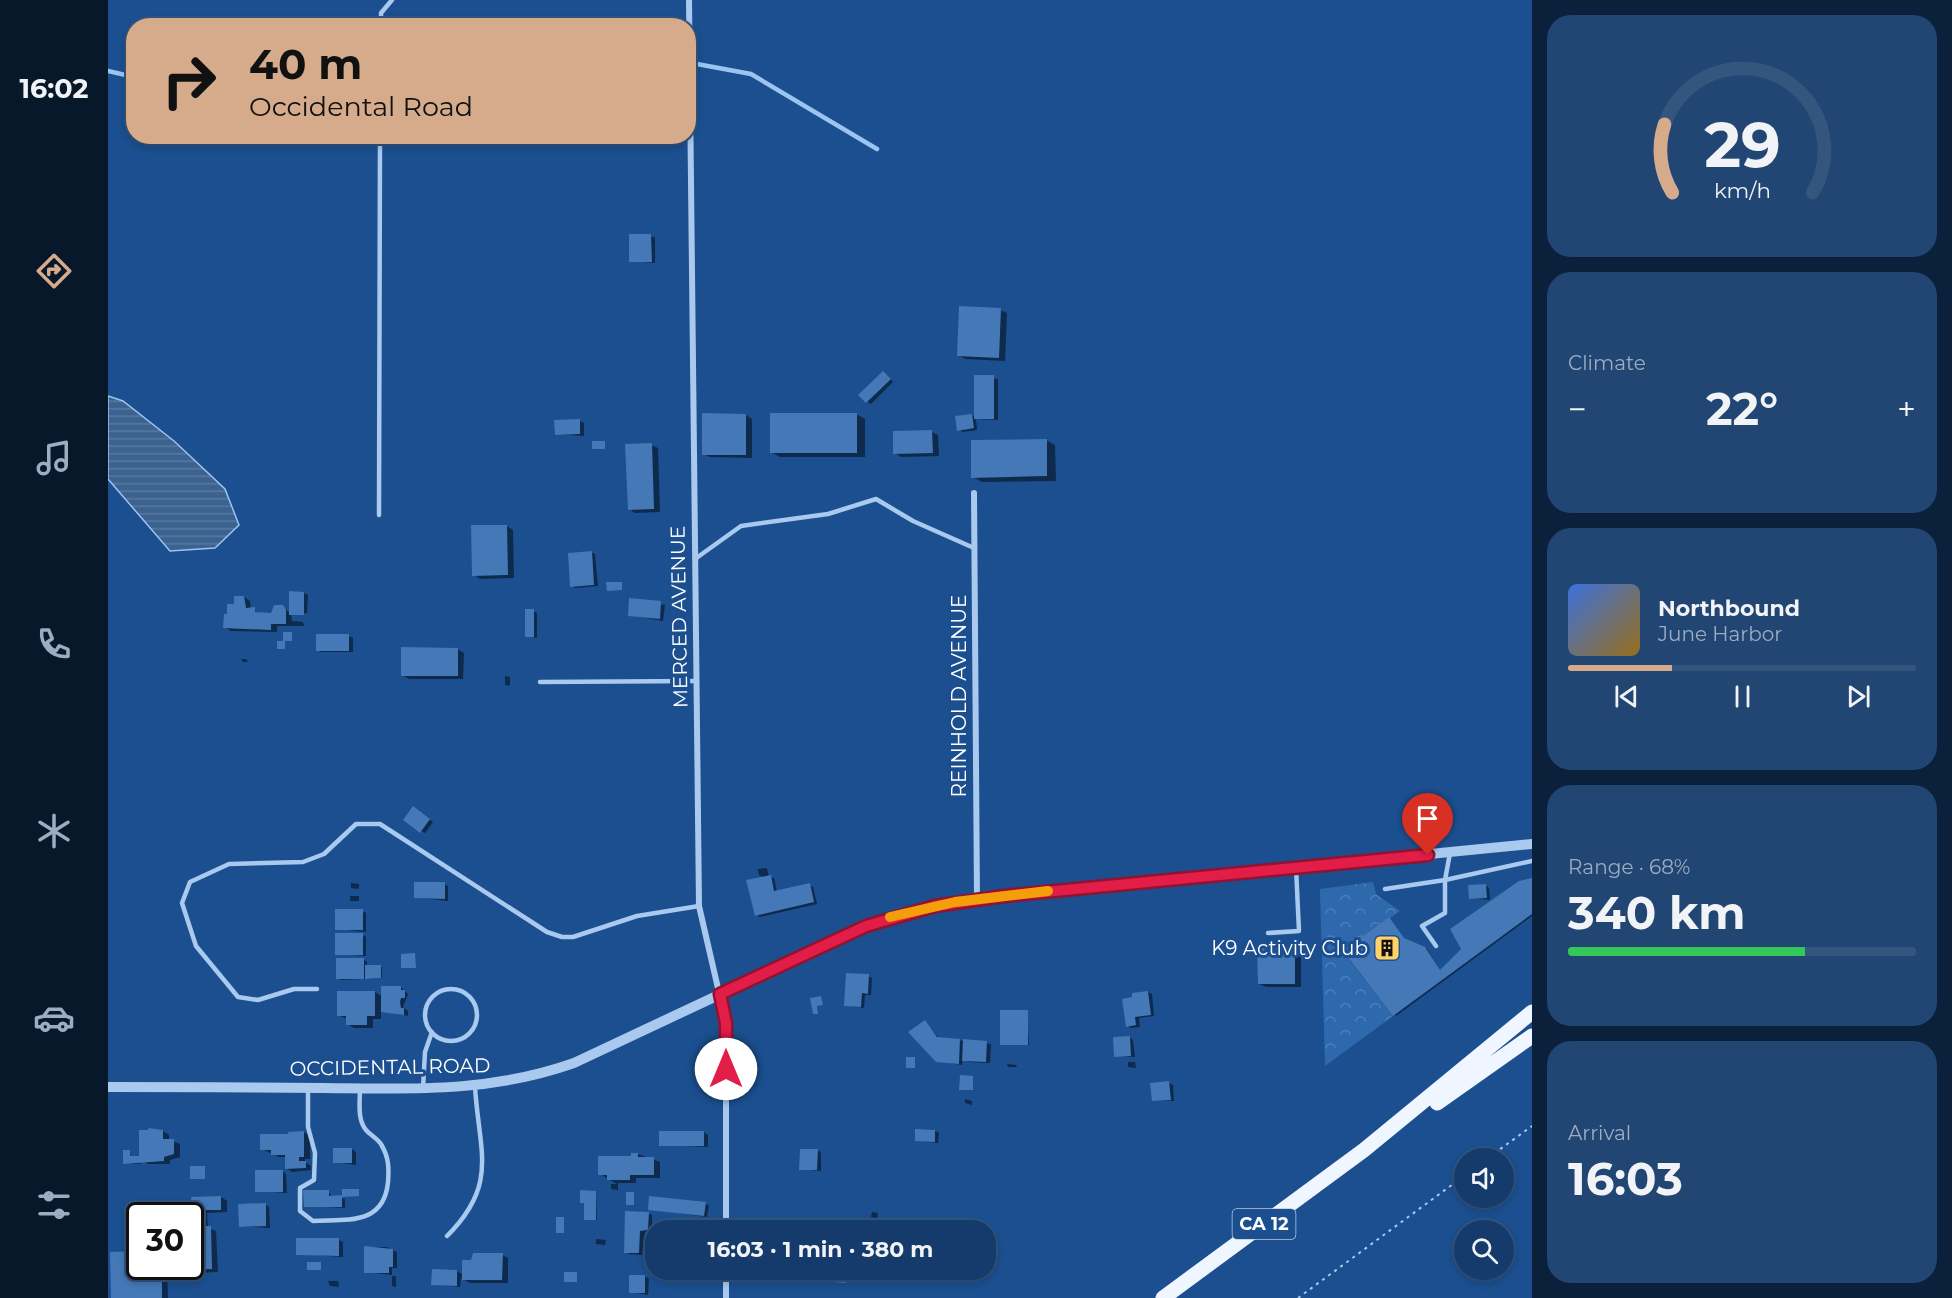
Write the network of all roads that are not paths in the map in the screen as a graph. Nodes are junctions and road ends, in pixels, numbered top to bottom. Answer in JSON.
{"nodes":[{"id":1,"x":392,"y":0,"type":"edge"},
{"id":2,"x":689,"y":0,"type":"edge"},
{"id":3,"x":381,"y":18,"type":"edge"},
{"id":4,"x":689,"y":18,"type":"edge"},
{"id":5,"x":380,"y":144,"type":"edge"},
{"id":6,"x":691,"y":144,"type":"edge"},
{"id":7,"x":974,"y":493,"type":"dead end"},
{"id":8,"x":379,"y":515,"type":"dead end"},
{"id":9,"x":975,"y":548,"type":"junction"},
{"id":10,"x":695,"y":559,"type":"junction"},
{"id":11,"x":697,"y":681,"type":"junction"},
{"id":12,"x":540,"y":682,"type":"dead end"},
{"id":13,"x":1532,"y":844,"type":"edge"},
{"id":14,"x":1449,"y":853,"type":"junction"},
{"id":15,"x":1532,"y":861,"type":"edge"},
{"id":16,"x":1296,"y":868,"type":"junction"},
{"id":17,"x":1445,"y":880,"type":"junction"},
{"id":18,"x":1385,"y":889,"type":"dead end"},
{"id":19,"x":977,"y":899,"type":"junction"},
{"id":20,"x":699,"y":906,"type":"junction"},
{"id":21,"x":1268,"y":933,"type":"dead end"},
{"id":22,"x":1436,"y":946,"type":"dead end"},
{"id":23,"x":318,"y":989,"type":"dead end"},
{"id":24,"x":720,"y":994,"type":"junction"},
{"id":25,"x":1532,"y":1012,"type":"edge"},
{"id":26,"x":432,"y":1032,"type":"junction"},
{"id":27,"x":1532,"y":1036,"type":"edge"},
{"id":28,"x":108,"y":1087,"type":"edge"},
{"id":29,"x":475,"y":1087,"type":"junction"},
{"id":30,"x":308,"y":1088,"type":"junction"},
{"id":31,"x":360,"y":1088,"type":"junction"},
{"id":32,"x":423,"y":1089,"type":"junction"},
{"id":33,"x":1364,"y":1150,"type":"junction"},
{"id":34,"x":726,"y":1220,"type":"edge"},
{"id":35,"x":447,"y":1236,"type":"dead end"},
{"id":36,"x":726,"y":1280,"type":"edge"},
{"id":37,"x":726,"y":1298,"type":"edge"},
{"id":38,"x":1163,"y":1298,"type":"edge"}],
"edges":[{"from":1,"to":3,"type":"lane"},
{"from":2,"to":4,"type":"street","name":"MERCED AVENUE"},
{"from":5,"to":8,"type":"lane"},
{"from":6,"to":10,"type":"street","name":"MERCED AVENUE"},
{"from":7,"to":9,"type":"street","name":"REINHOLD AVENUE"},
{"from":9,"to":10,"type":"lane"},
{"from":9,"to":19,"type":"street","name":"REINHOLD AVENUE"},
{"from":10,"to":11,"type":"street","name":"MERCED AVENUE"},
{"from":11,"to":12,"type":"lane"},
{"from":11,"to":20,"type":"street","name":"MERCED AVENUE"},
{"from":13,"to":14,"type":"street","name":"OCCIDENTAL ROAD"},
{"from":14,"to":16,"type":"street","name":"OCCIDENTAL ROAD"},
{"from":14,"to":17,"type":"lane"},
{"from":15,"to":17,"type":"lane"},
{"from":16,"to":19,"type":"street","name":"OCCIDENTAL ROAD"},
{"from":16,"to":21,"type":"lane"},
{"from":17,"to":18,"type":"lane"},
{"from":17,"to":22,"type":"lane"},
{"from":19,"to":24,"type":"street","name":"OCCIDENTAL ROAD"},
{"from":20,"to":23,"type":"lane"},
{"from":20,"to":24,"type":"street","name":"MERCED AVENUE"},
{"from":24,"to":29,"type":"street","name":"OCCIDENTAL ROAD"},
{"from":24,"to":34,"type":"street","name":"MERCED AVENUE"},
{"from":25,"to":33,"type":"main road","number":"CA 12"},
{"from":26,"to":26,"type":"lane"},
{"from":26,"to":32,"type":"lane"},
{"from":27,"to":33,"type":"main road","number":"CA 12"},
{"from":28,"to":30,"type":"street","name":"OCCIDENTAL ROAD"},
{"from":29,"to":32,"type":"street","name":"OCCIDENTAL ROAD"},
{"from":29,"to":35,"type":"lane"},
{"from":30,"to":31,"type":"street","name":"OCCIDENTAL ROAD"},
{"from":30,"to":31,"type":"lane"},
{"from":31,"to":32,"type":"street","name":"OCCIDENTAL ROAD"},
{"from":33,"to":38,"type":"main road","number":"CA 12"},
{"from":36,"to":37,"type":"street"}]}
